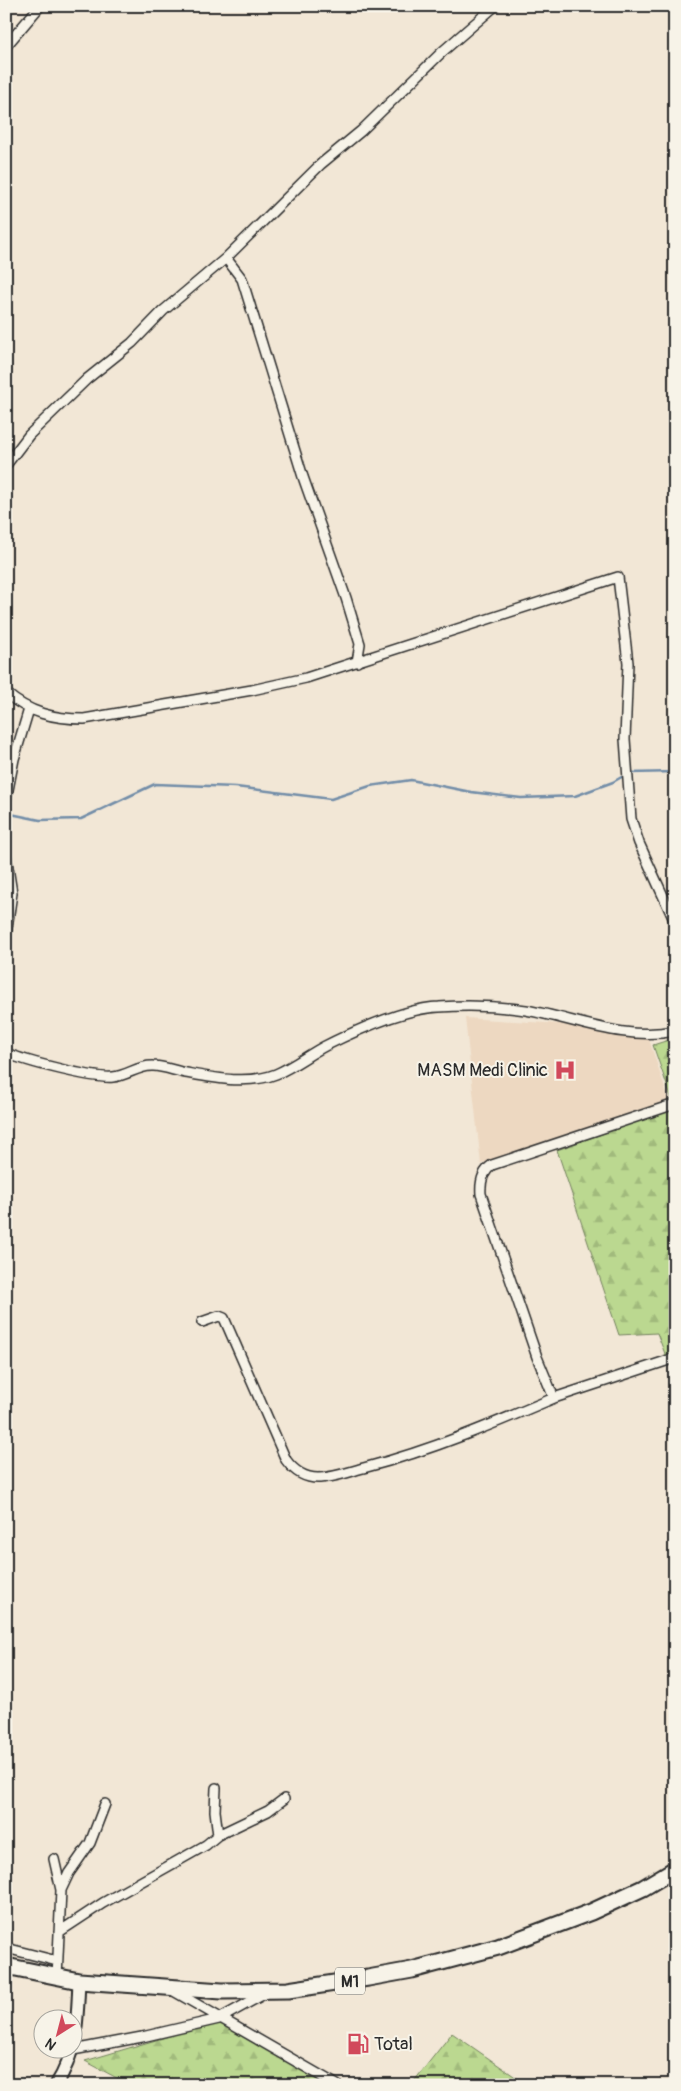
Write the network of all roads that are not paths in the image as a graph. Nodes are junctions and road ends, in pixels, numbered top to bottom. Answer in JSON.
{"nodes":[{"id":1,"x":40,"y":6,"type":"edge"},
{"id":2,"x":495,"y":6,"type":"edge"},
{"id":3,"x":6,"y":46,"type":"edge"},
{"id":4,"x":226,"y":258,"type":"junction"},
{"id":5,"x":6,"y":465,"type":"edge"},
{"id":6,"x":357,"y":662,"type":"junction"},
{"id":7,"x":6,"y":693,"type":"edge"},
{"id":8,"x":29,"y":709,"type":"junction"},
{"id":9,"x":6,"y":800,"type":"edge"},
{"id":10,"x":6,"y":855,"type":"edge"},
{"id":11,"x":675,"y":922,"type":"edge"},
{"id":12,"x":6,"y":935,"type":"edge"},
{"id":13,"x":675,"y":1031,"type":"edge"},
{"id":14,"x":6,"y":1052,"type":"edge"},
{"id":15,"x":675,"y":1104,"type":"edge"},
{"id":16,"x":202,"y":1322,"type":"dead end"},
{"id":17,"x":675,"y":1358,"type":"edge"},
{"id":18,"x":554,"y":1398,"type":"junction"},
{"id":19,"x":216,"y":1788,"type":"dead end"},
{"id":20,"x":284,"y":1799,"type":"dead end"},
{"id":21,"x":106,"y":1804,"type":"dead end"},
{"id":22,"x":218,"y":1835,"type":"junction"},
{"id":23,"x":54,"y":1859,"type":"dead end"},
{"id":24,"x":675,"y":1869,"type":"edge"},
{"id":25,"x":61,"y":1890,"type":"junction"},
{"id":26,"x":59,"y":1932,"type":"junction"},
{"id":27,"x":6,"y":1948,"type":"edge"},
{"id":28,"x":57,"y":1961,"type":"junction"},
{"id":29,"x":6,"y":1966,"type":"edge"},
{"id":30,"x":57,"y":1978,"type":"junction"},
{"id":31,"x":79,"y":1981,"type":"junction"},
{"id":32,"x":164,"y":1986,"type":"junction"},
{"id":33,"x":271,"y":1990,"type":"junction"},
{"id":34,"x":77,"y":2008,"type":"edge"},
{"id":35,"x":221,"y":2018,"type":"junction"},
{"id":36,"x":82,"y":2048,"type":"edge"},
{"id":37,"x":70,"y":2058,"type":"edge"},
{"id":38,"x":56,"y":2085,"type":"edge"},
{"id":39,"x":337,"y":2085,"type":"edge"}],
"edges":[{"from":1,"to":3,"type":"street"},
{"from":2,"to":4,"type":"street"},
{"from":4,"to":5,"type":"street"},
{"from":4,"to":6,"type":"street"},
{"from":6,"to":8,"type":"street"},
{"from":6,"to":11,"type":"street"},
{"from":7,"to":8,"type":"street"},
{"from":8,"to":9,"type":"street"},
{"from":10,"to":12,"type":"street"},
{"from":13,"to":14,"type":"street"},
{"from":15,"to":18,"type":"street"},
{"from":16,"to":18,"type":"street"},
{"from":17,"to":18,"type":"street"},
{"from":19,"to":22,"type":"street"},
{"from":20,"to":22,"type":"street"},
{"from":21,"to":25,"type":"street"},
{"from":22,"to":26,"type":"street"},
{"from":23,"to":25,"type":"street"},
{"from":24,"to":33,"type":"highway","number":"M1"},
{"from":25,"to":26,"type":"street"},
{"from":26,"to":28,"type":"street"},
{"from":27,"to":28,"type":"street"},
{"from":28,"to":30,"type":"street"},
{"from":29,"to":30,"type":"highway","number":"M1"},
{"from":30,"to":31,"type":"highway","number":"M1"},
{"from":31,"to":32,"type":"highway","number":"M1"},
{"from":31,"to":34,"type":"street"},
{"from":32,"to":33,"type":"highway","number":"M1"},
{"from":32,"to":35,"type":"street"},
{"from":33,"to":35,"type":"street"},
{"from":35,"to":36,"type":"street"},
{"from":35,"to":39,"type":"street"},
{"from":37,"to":38,"type":"street"}]}
